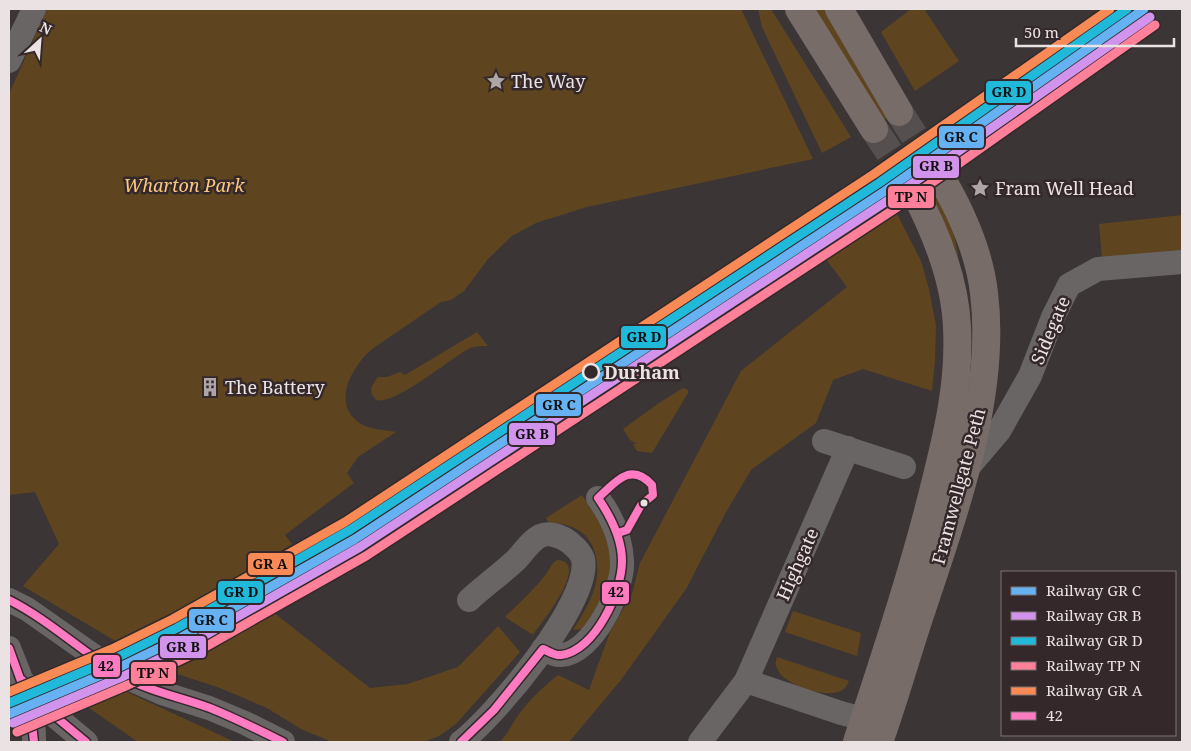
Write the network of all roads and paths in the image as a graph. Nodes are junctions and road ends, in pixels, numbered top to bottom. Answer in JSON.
{"nodes":[{"id":1,"x":34,"y":9,"type":"edge"},
{"id":2,"x":799,"y":9,"type":"edge"},
{"id":3,"x":839,"y":9,"type":"edge"},
{"id":4,"x":9,"y":61,"type":"edge"},
{"id":5,"x":899,"y":112,"type":"tunnel mouth"},
{"id":6,"x":874,"y":129,"type":"tunnel mouth"},
{"id":7,"x":937,"y":171,"type":"tunnel mouth"},
{"id":8,"x":912,"y":188,"type":"tunnel mouth"},
{"id":9,"x":1182,"y":262,"type":"edge"},
{"id":10,"x":824,"y":440,"type":"dead end"},
{"id":11,"x":848,"y":448,"type":"junction"},
{"id":12,"x":904,"y":467,"type":"dead end"},
{"id":13,"x":965,"y":471,"type":"junction"},
{"id":14,"x":598,"y":498,"type":"dead end"},
{"id":15,"x":9,"y":600,"type":"edge"},
{"id":16,"x":469,"y":600,"type":"dead end"},
{"id":17,"x":9,"y":648,"type":"edge"},
{"id":18,"x":543,"y":649,"type":"junction"},
{"id":19,"x":22,"y":680,"type":"junction"},
{"id":20,"x":746,"y":681,"type":"junction"},
{"id":21,"x":872,"y":732,"type":"edge"},
{"id":22,"x":34,"y":742,"type":"edge"},
{"id":23,"x":86,"y":742,"type":"edge"},
{"id":24,"x":284,"y":742,"type":"edge"},
{"id":25,"x":461,"y":742,"type":"edge"},
{"id":26,"x":700,"y":742,"type":"edge"}],
"edges":[{"from":1,"to":4,"type":"street"},
{"from":2,"to":6,"type":"highway"},
{"from":3,"to":5,"type":"highway"},
{"from":7,"to":13,"type":"highway","name":"Framwellgate Peth"},
{"from":8,"to":21,"type":"highway","name":"Framwellgate Peth"},
{"from":9,"to":13,"type":"street","name":"Sidegate"},
{"from":10,"to":11,"type":"street"},
{"from":11,"to":12,"type":"street"},
{"from":11,"to":20,"type":"street","name":"Highgate"},
{"from":13,"to":21,"type":"highway","name":"Framwellgate Peth"},
{"from":14,"to":18,"type":"street"},
{"from":15,"to":24,"type":"street"},
{"from":16,"to":18,"type":"street"},
{"from":17,"to":19,"type":"street"},
{"from":18,"to":25,"type":"street"},
{"from":19,"to":22,"type":"street"},
{"from":19,"to":23,"type":"street"},
{"from":20,"to":21,"type":"street"},
{"from":20,"to":26,"type":"street","name":"Highgate"}]}
